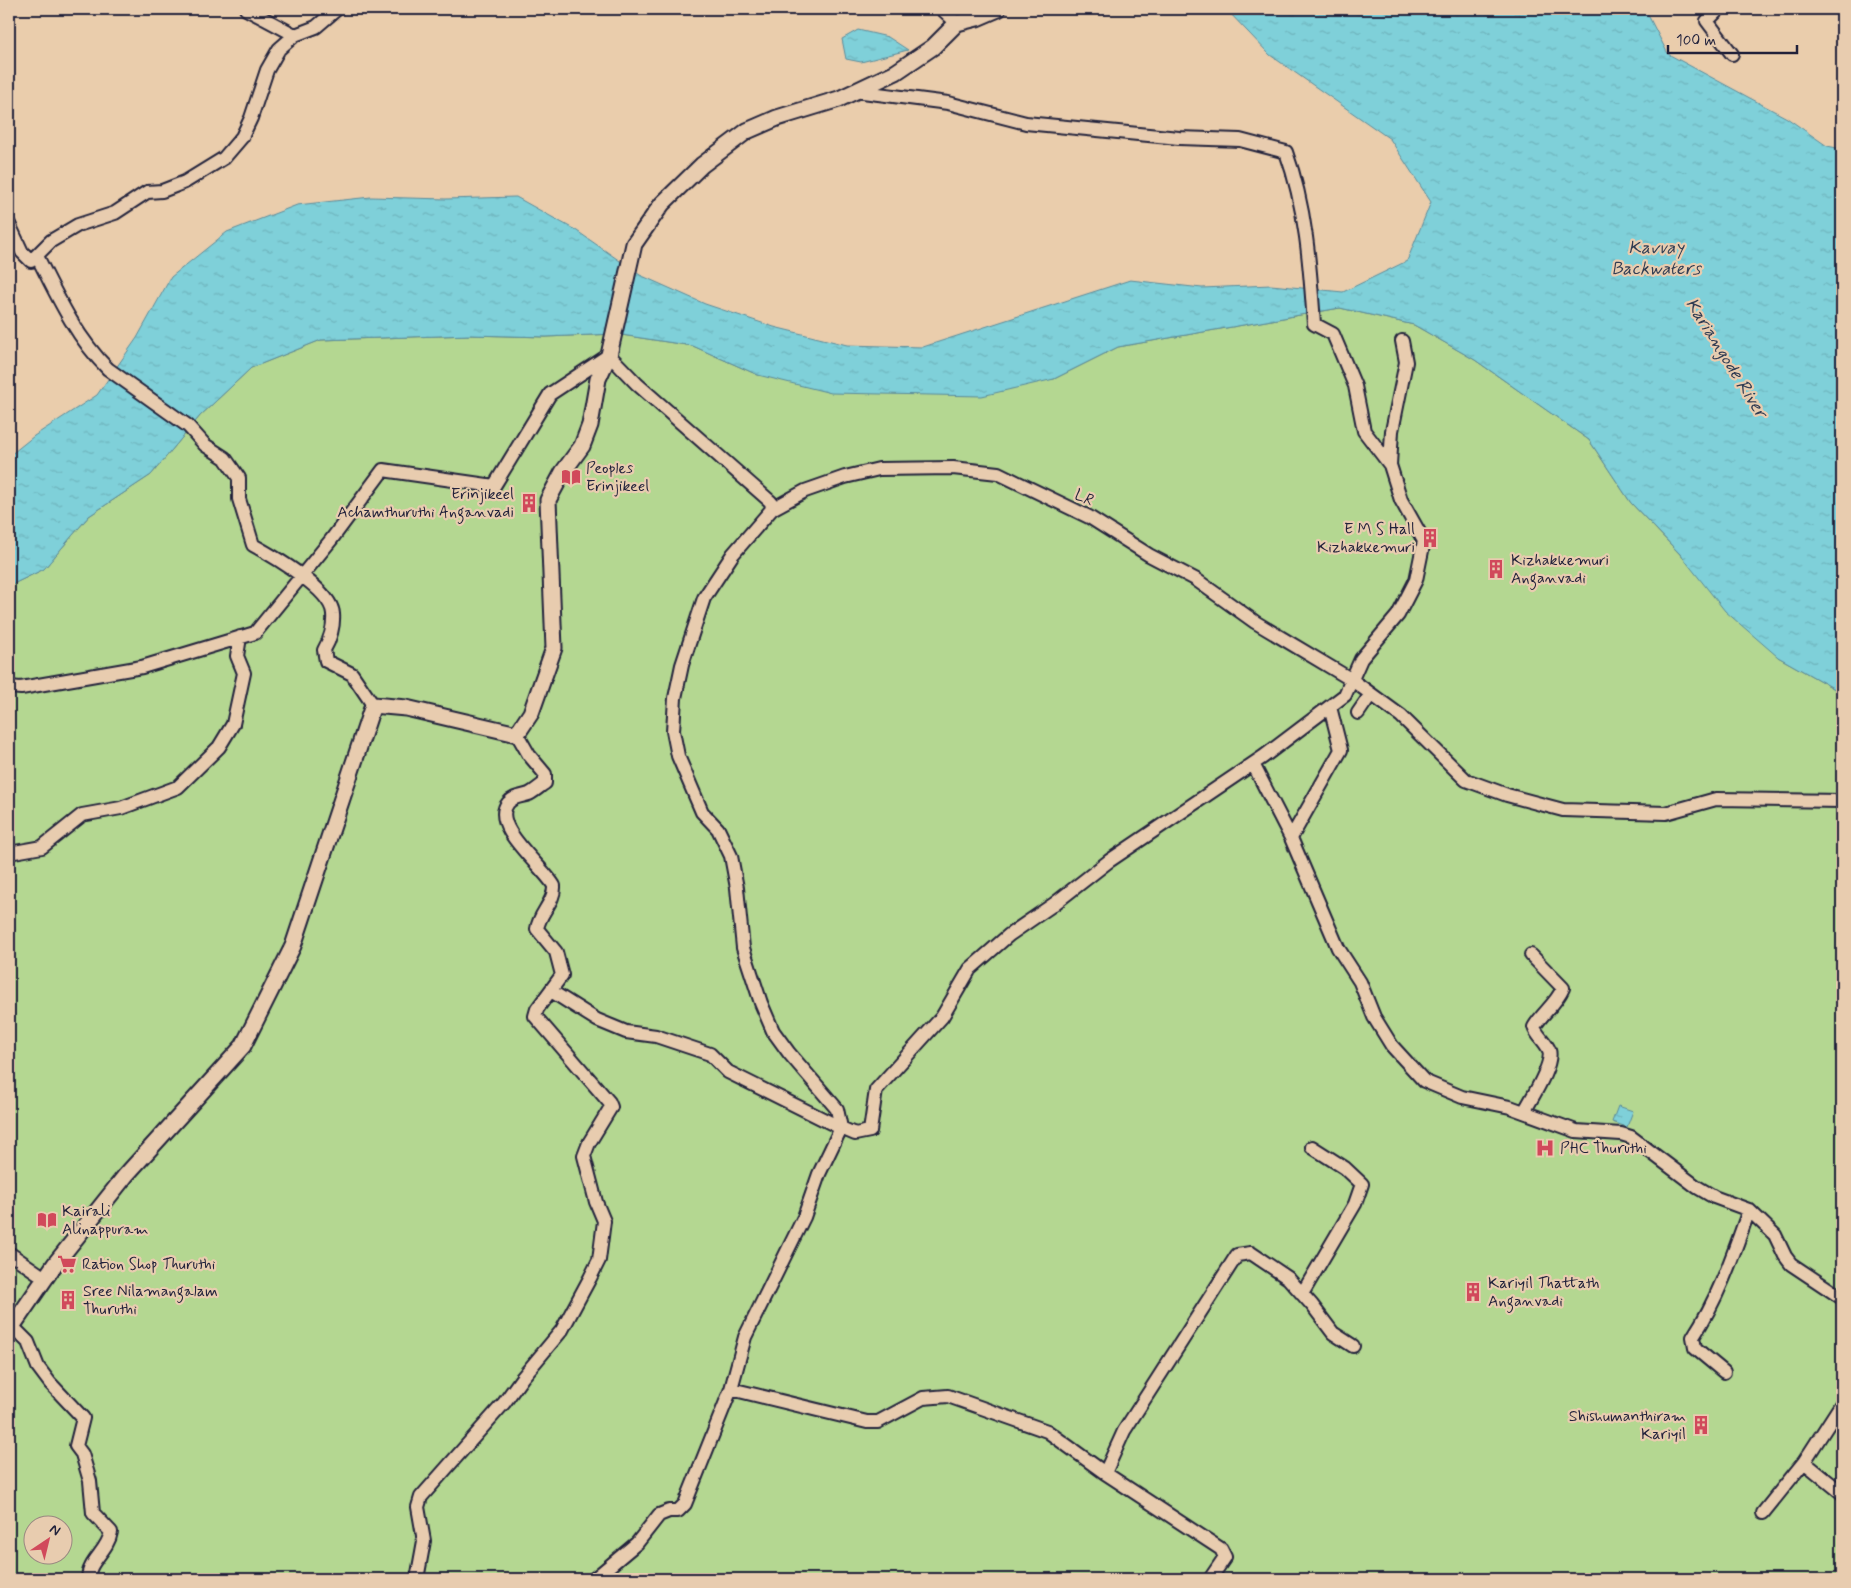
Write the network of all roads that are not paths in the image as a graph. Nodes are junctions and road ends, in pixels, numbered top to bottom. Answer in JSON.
{"nodes":[{"id":1,"x":246,"y":9,"type":"edge"},
{"id":2,"x":337,"y":9,"type":"edge"},
{"id":3,"x":942,"y":9,"type":"edge"},
{"id":4,"x":998,"y":9,"type":"edge"},
{"id":5,"x":1719,"y":9,"type":"edge"},
{"id":6,"x":957,"y":23,"type":"junction"},
{"id":7,"x":295,"y":35,"type":"junction"},
{"id":8,"x":1732,"y":54,"type":"dead end"},
{"id":9,"x":855,"y":91,"type":"junction"},
{"id":10,"x":9,"y":224,"type":"edge"},
{"id":11,"x":37,"y":256,"type":"junction"},
{"id":12,"x":1402,"y":341,"type":"dead end"},
{"id":13,"x":610,"y":347,"type":"junction"},
{"id":14,"x":1390,"y":465,"type":"junction"},
{"id":15,"x":772,"y":509,"type":"junction"},
{"id":16,"x":301,"y":576,"type":"junction"},
{"id":17,"x":240,"y":637,"type":"junction"},
{"id":18,"x":1352,"y":680,"type":"junction"},
{"id":19,"x":9,"y":687,"type":"edge"},
{"id":20,"x":1371,"y":694,"type":"junction"},
{"id":21,"x":373,"y":705,"type":"junction"},
{"id":22,"x":1330,"y":706,"type":"junction"},
{"id":23,"x":1358,"y":712,"type":"dead end"},
{"id":24,"x":517,"y":734,"type":"junction"},
{"id":25,"x":1253,"y":764,"type":"junction"},
{"id":26,"x":1842,"y":801,"type":"edge"},
{"id":27,"x":1291,"y":838,"type":"junction"},
{"id":28,"x":9,"y":853,"type":"edge"},
{"id":29,"x":1531,"y":955,"type":"dead end"},
{"id":30,"x":551,"y":991,"type":"junction"},
{"id":31,"x":1524,"y":1112,"type":"junction"},
{"id":32,"x":841,"y":1128,"type":"junction"},
{"id":33,"x":1312,"y":1147,"type":"dead end"},
{"id":34,"x":1749,"y":1210,"type":"junction"},
{"id":35,"x":9,"y":1253,"type":"edge"},
{"id":36,"x":45,"y":1278,"type":"junction"},
{"id":37,"x":1302,"y":1294,"type":"junction"},
{"id":38,"x":1842,"y":1298,"type":"edge"},
{"id":39,"x":11,"y":1329,"type":"edge"},
{"id":40,"x":1353,"y":1346,"type":"dead end"},
{"id":41,"x":1724,"y":1372,"type":"dead end"},
{"id":42,"x":731,"y":1389,"type":"junction"},
{"id":43,"x":1842,"y":1403,"type":"edge"},
{"id":44,"x":1804,"y":1462,"type":"junction"},
{"id":45,"x":1105,"y":1473,"type":"junction"},
{"id":46,"x":1842,"y":1493,"type":"edge"},
{"id":47,"x":1763,"y":1513,"type":"dead end"},
{"id":48,"x":88,"y":1579,"type":"edge"},
{"id":49,"x":417,"y":1579,"type":"edge"},
{"id":50,"x":594,"y":1579,"type":"edge"},
{"id":51,"x":1210,"y":1579,"type":"edge"}],
"edges":[{"from":1,"to":7,"type":"street"},
{"from":2,"to":7,"type":"street"},
{"from":3,"to":6,"type":"street"},
{"from":4,"to":6,"type":"main road"},
{"from":5,"to":8,"type":"street"},
{"from":6,"to":9,"type":"main road"},
{"from":7,"to":11,"type":"street"},
{"from":9,"to":13,"type":"main road"},
{"from":9,"to":14,"type":"street"},
{"from":10,"to":11,"type":"street"},
{"from":11,"to":16,"type":"street"},
{"from":12,"to":14,"type":"street"},
{"from":13,"to":15,"type":"street"},
{"from":13,"to":16,"type":"street"},
{"from":13,"to":24,"type":"main road"},
{"from":14,"to":18,"type":"street"},
{"from":15,"to":18,"type":"street","name":"LR"},
{"from":15,"to":32,"type":"street"},
{"from":16,"to":17,"type":"street"},
{"from":16,"to":21,"type":"street"},
{"from":17,"to":19,"type":"street"},
{"from":17,"to":28,"type":"street"},
{"from":18,"to":20,"type":"street","name":"LR"},
{"from":18,"to":22,"type":"street"},
{"from":20,"to":23,"type":"street"},
{"from":20,"to":26,"type":"street","name":"LR"},
{"from":21,"to":24,"type":"main road"},
{"from":21,"to":36,"type":"main road"},
{"from":22,"to":25,"type":"street"},
{"from":22,"to":27,"type":"street"},
{"from":24,"to":30,"type":"street"},
{"from":25,"to":27,"type":"street"},
{"from":25,"to":32,"type":"street"},
{"from":27,"to":31,"type":"street"},
{"from":29,"to":31,"type":"street"},
{"from":30,"to":32,"type":"street"},
{"from":30,"to":49,"type":"street"},
{"from":31,"to":34,"type":"street"},
{"from":32,"to":42,"type":"street"},
{"from":33,"to":37,"type":"street"},
{"from":34,"to":38,"type":"street"},
{"from":34,"to":41,"type":"street"},
{"from":35,"to":36,"type":"street"},
{"from":36,"to":39,"type":"main road"},
{"from":37,"to":40,"type":"street"},
{"from":37,"to":45,"type":"street"},
{"from":39,"to":48,"type":"street"},
{"from":42,"to":45,"type":"street"},
{"from":42,"to":50,"type":"street"},
{"from":43,"to":44,"type":"street"},
{"from":44,"to":46,"type":"street"},
{"from":44,"to":47,"type":"street"},
{"from":45,"to":51,"type":"street"}]}
